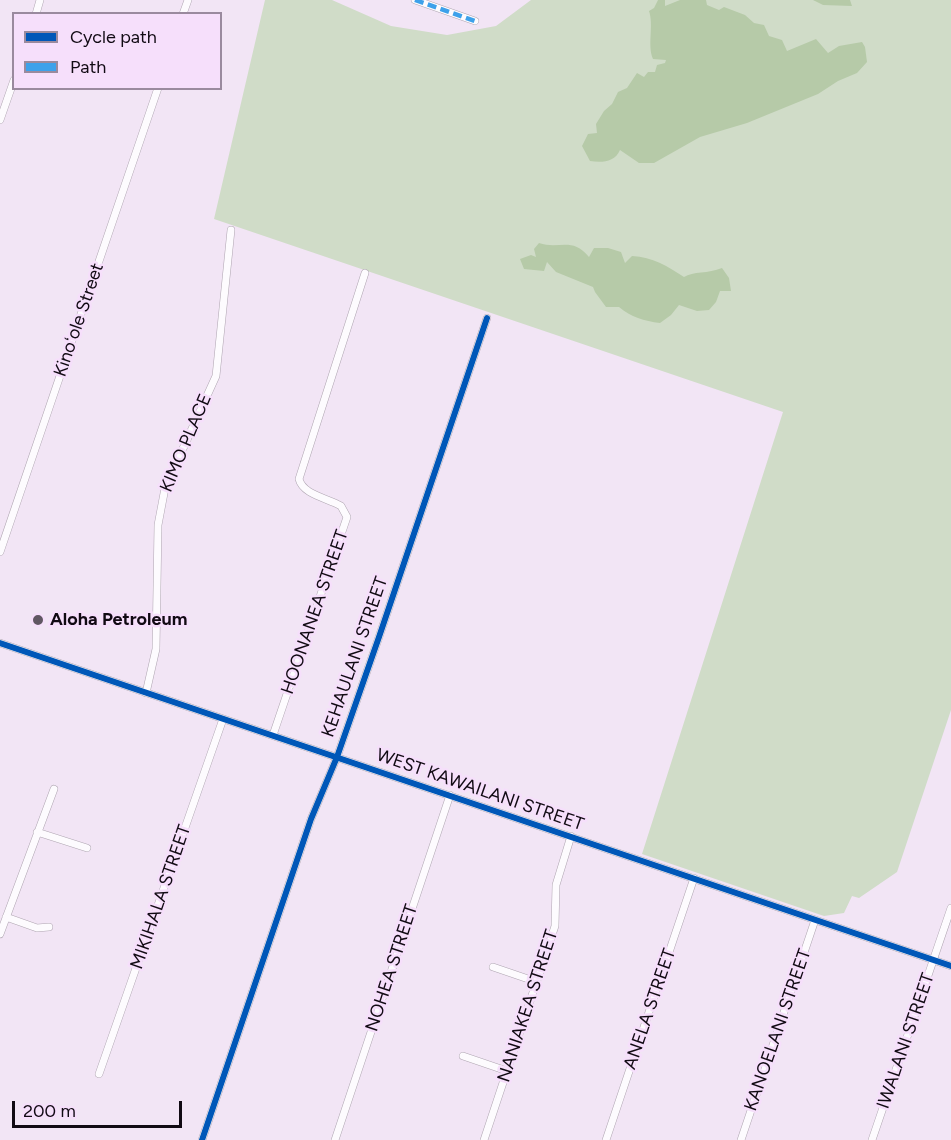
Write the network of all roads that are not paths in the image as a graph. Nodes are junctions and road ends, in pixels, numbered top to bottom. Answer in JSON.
{"nodes":[{"id":1,"x":414,"y":0,"type":"edge"},
{"id":2,"x":475,"y":21,"type":"dead end"},
{"id":3,"x":12,"y":86,"type":"edge"},
{"id":4,"x":157,"y":90,"type":"edge"},
{"id":5,"x":0,"y":120,"type":"edge"},
{"id":6,"x":231,"y":230,"type":"dead end"},
{"id":7,"x":365,"y":273,"type":"dead end"},
{"id":8,"x":487,"y":318,"type":"dead end"},
{"id":9,"x":0,"y":552,"type":"edge"},
{"id":10,"x":0,"y":643,"type":"edge"},
{"id":11,"x":146,"y":693,"type":"junction"},
{"id":12,"x":223,"y":719,"type":"junction"},
{"id":13,"x":273,"y":735,"type":"junction"},
{"id":14,"x":337,"y":757,"type":"junction"},
{"id":15,"x":54,"y":789,"type":"dead end"},
{"id":16,"x":450,"y":795,"type":"junction"},
{"id":17,"x":37,"y":832,"type":"junction"},
{"id":18,"x":571,"y":836,"type":"junction"},
{"id":19,"x":87,"y":848,"type":"dead end"},
{"id":20,"x":694,"y":879,"type":"junction"},
{"id":21,"x":951,"y":908,"type":"edge"},
{"id":22,"x":6,"y":917,"type":"junction"},
{"id":23,"x":815,"y":920,"type":"junction"},
{"id":24,"x":49,"y":927,"type":"dead end"},
{"id":25,"x":0,"y":934,"type":"edge"},
{"id":26,"x":934,"y":960,"type":"junction"},
{"id":27,"x":951,"y":966,"type":"edge"},
{"id":28,"x":493,"y":967,"type":"dead end"},
{"id":29,"x":537,"y":982,"type":"junction"},
{"id":30,"x":463,"y":1056,"type":"dead end"},
{"id":31,"x":507,"y":1071,"type":"junction"},
{"id":32,"x":99,"y":1074,"type":"dead end"},
{"id":33,"x":202,"y":1140,"type":"edge"},
{"id":34,"x":335,"y":1140,"type":"edge"},
{"id":35,"x":484,"y":1140,"type":"edge"},
{"id":36,"x":606,"y":1140,"type":"edge"},
{"id":37,"x":741,"y":1140,"type":"edge"},
{"id":38,"x":872,"y":1140,"type":"edge"}],
"edges":[{"from":1,"to":2,"type":"street"},
{"from":3,"to":5,"type":"street"},
{"from":4,"to":9,"type":"street","name":"Kinoʻole Street"},
{"from":6,"to":11,"type":"street","name":"KIMO PLACE"},
{"from":7,"to":13,"type":"street","name":"HOONANEA STREET"},
{"from":8,"to":14,"type":"street","name":"KEHAULANI STREET"},
{"from":10,"to":11,"type":"street","name":"WEST KAWAILANI STREET"},
{"from":11,"to":12,"type":"street","name":"WEST KAWAILANI STREET"},
{"from":12,"to":13,"type":"street","name":"WEST KAWAILANI STREET"},
{"from":12,"to":32,"type":"street","name":"MIKIHALA STREET"},
{"from":13,"to":14,"type":"street","name":"WEST KAWAILANI STREET"},
{"from":14,"to":16,"type":"street","name":"WEST KAWAILANI STREET"},
{"from":14,"to":33,"type":"street","name":"KEHAULANI STREET"},
{"from":15,"to":17,"type":"street"},
{"from":16,"to":18,"type":"street","name":"WEST KAWAILANI STREET"},
{"from":16,"to":34,"type":"street","name":"NOHEA STREET"},
{"from":17,"to":19,"type":"street"},
{"from":17,"to":22,"type":"street"},
{"from":18,"to":20,"type":"street","name":"WEST KAWAILANI STREET"},
{"from":18,"to":29,"type":"street","name":"NANIAKEA STREET"},
{"from":20,"to":23,"type":"street","name":"WEST KAWAILANI STREET"},
{"from":20,"to":36,"type":"street","name":"ANELA STREET"},
{"from":21,"to":26,"type":"street","name":"IWALANI STREET"},
{"from":22,"to":24,"type":"street"},
{"from":22,"to":25,"type":"street"},
{"from":23,"to":26,"type":"street","name":"WEST KAWAILANI STREET"},
{"from":23,"to":37,"type":"street","name":"KANOELANI STREET"},
{"from":26,"to":27,"type":"street","name":"WEST KAWAILANI STREET"},
{"from":26,"to":38,"type":"street","name":"IWALANI STREET"},
{"from":28,"to":29,"type":"street"},
{"from":29,"to":31,"type":"street","name":"NANIAKEA STREET"},
{"from":30,"to":31,"type":"street"},
{"from":31,"to":35,"type":"street","name":"NANIAKEA STREET"}]}
